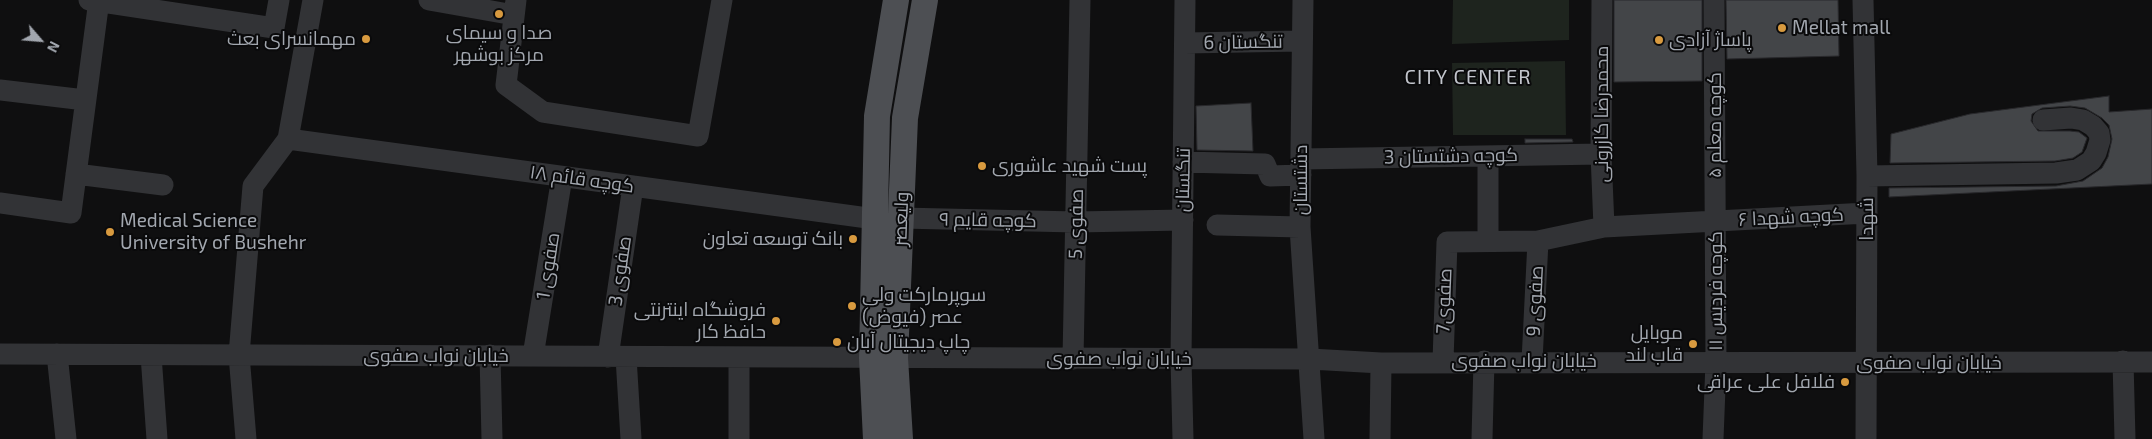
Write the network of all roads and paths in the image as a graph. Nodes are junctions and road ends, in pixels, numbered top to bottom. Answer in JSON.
{"nodes":[{"id":1,"x":278,"y":0,"type":"edge"},
{"id":2,"x":313,"y":0,"type":"edge"},
{"id":3,"x":429,"y":0,"type":"edge"},
{"id":4,"x":722,"y":0,"type":"edge"},
{"id":5,"x":925,"y":0,"type":"edge"},
{"id":6,"x":1080,"y":0,"type":"edge"},
{"id":7,"x":1185,"y":0,"type":"edge"},
{"id":8,"x":1303,"y":0,"type":"edge"},
{"id":9,"x":1602,"y":0,"type":"edge"},
{"id":10,"x":1714,"y":0,"type":"edge"},
{"id":11,"x":1863,"y":0,"type":"edge"},
{"id":12,"x":96,"y":1,"type":"edge"},
{"id":13,"x":515,"y":7,"type":"edge"},
{"id":14,"x":894,"y":12,"type":"edge"},
{"id":15,"x":920,"y":29,"type":"junction"},
{"id":16,"x":1301,"y":42,"type":"junction"},
{"id":17,"x":1185,"y":43,"type":"junction"},
{"id":18,"x":0,"y":90,"type":"edge"},
{"id":19,"x":85,"y":100,"type":"junction"},
{"id":20,"x":2042,"y":120,"type":"dead end"},
{"id":21,"x":288,"y":138,"type":"junction"},
{"id":22,"x":1601,"y":154,"type":"junction"},
{"id":23,"x":1488,"y":156,"type":"junction"},
{"id":24,"x":1183,"y":162,"type":"junction"},
{"id":25,"x":1301,"y":167,"type":"junction"},
{"id":26,"x":76,"y":174,"type":"junction"},
{"id":27,"x":562,"y":176,"type":"junction"},
{"id":28,"x":1867,"y":176,"type":"junction"},
{"id":29,"x":163,"y":185,"type":"dead end"},
{"id":30,"x":633,"y":186,"type":"junction"},
{"id":31,"x":0,"y":203,"type":"edge"},
{"id":32,"x":1867,"y":213,"type":"junction"},
{"id":33,"x":901,"y":218,"type":"junction"},
{"id":34,"x":875,"y":219,"type":"junction"},
{"id":35,"x":1183,"y":220,"type":"junction"},
{"id":36,"x":1715,"y":220,"type":"junction"},
{"id":37,"x":1076,"y":222,"type":"junction"},
{"id":38,"x":1218,"y":225,"type":"dead end"},
{"id":39,"x":1300,"y":227,"type":"junction"},
{"id":40,"x":1604,"y":227,"type":"junction"},
{"id":41,"x":1538,"y":240,"type":"junction"},
{"id":42,"x":1488,"y":241,"type":"junction"},
{"id":43,"x":1447,"y":242,"type":"joint"},
{"id":44,"x":0,"y":354,"type":"edge"},
{"id":45,"x":57,"y":354,"type":"junction"},
{"id":46,"x":151,"y":355,"type":"junction"},
{"id":47,"x":239,"y":355,"type":"junction"},
{"id":48,"x":490,"y":355,"type":"junction"},
{"id":49,"x":533,"y":356,"type":"junction"},
{"id":50,"x":617,"y":357,"type":"junction"},
{"id":51,"x":739,"y":357,"type":"junction"},
{"id":52,"x":884,"y":358,"type":"junction"},
{"id":53,"x":1074,"y":359,"type":"junction"},
{"id":54,"x":1310,"y":359,"type":"junction"},
{"id":55,"x":1181,"y":360,"type":"junction"},
{"id":56,"x":1443,"y":361,"type":"junction"},
{"id":57,"x":1484,"y":361,"type":"junction"},
{"id":58,"x":1532,"y":361,"type":"junction"},
{"id":59,"x":2123,"y":361,"type":"junction"},
{"id":60,"x":1716,"y":362,"type":"junction"},
{"id":61,"x":2152,"y":362,"type":"edge"},
{"id":62,"x":1381,"y":363,"type":"junction"},
{"id":63,"x":1866,"y":363,"type":"junction"},
{"id":64,"x":66,"y":439,"type":"edge"},
{"id":65,"x":157,"y":439,"type":"edge"},
{"id":66,"x":246,"y":439,"type":"edge"},
{"id":67,"x":492,"y":439,"type":"edge"},
{"id":68,"x":631,"y":439,"type":"edge"},
{"id":69,"x":739,"y":439,"type":"edge"},
{"id":70,"x":876,"y":439,"type":"edge"},
{"id":71,"x":900,"y":439,"type":"edge"},
{"id":72,"x":1183,"y":439,"type":"edge"},
{"id":73,"x":1314,"y":439,"type":"edge"},
{"id":74,"x":1380,"y":439,"type":"edge"},
{"id":75,"x":1482,"y":439,"type":"edge"},
{"id":76,"x":1713,"y":439,"type":"edge"},
{"id":77,"x":1866,"y":439,"type":"edge"},
{"id":78,"x":2124,"y":439,"type":"edge"}],
"edges":[{"from":1,"to":12,"type":"street"},
{"from":2,"to":21,"type":"street"},
{"from":3,"to":13,"type":"street"},
{"from":4,"to":13,"type":"street"},
{"from":5,"to":15,"type":"main road","name":"ولیعصر"},
{"from":6,"to":37,"type":"street","name":"صفوی 5"},
{"from":7,"to":17,"type":"street","name":"تنگستان"},
{"from":8,"to":16,"type":"street","name":"دشتستان"},
{"from":9,"to":22,"type":"street","name":"محمدرضا کازرونی"},
{"from":10,"to":36,"type":"street","name":"کوچه معلم ۵"},
{"from":11,"to":28,"type":"street","name":"شهدا"},
{"from":12,"to":19,"type":"street"},
{"from":14,"to":15,"type":"main road"},
{"from":14,"to":34,"type":"main road","name":"ولیعصر"},
{"from":15,"to":33,"type":"main road","name":"ولیعصر"},
{"from":16,"to":17,"type":"street","name":"تنگستان 6"},
{"from":16,"to":25,"type":"street","name":"دشتستان"},
{"from":17,"to":24,"type":"street","name":"تنگستان"},
{"from":18,"to":19,"type":"street"},
{"from":19,"to":26,"type":"street"},
{"from":20,"to":28,"type":"street"},
{"from":21,"to":27,"type":"street","name":"کوچه قائم ۱۸"},
{"from":21,"to":47,"type":"street"},
{"from":22,"to":23,"type":"street","name":"کوچه دشتستان 3"},
{"from":22,"to":40,"type":"street","name":"محمدرضا کازرونی"},
{"from":23,"to":25,"type":"street","name":"کوچه دشتستان 3"},
{"from":23,"to":42,"type":"street"},
{"from":24,"to":25,"type":"street","name":"کوچه دشتستان 3"},
{"from":24,"to":35,"type":"street","name":"تنگستان"},
{"from":25,"to":39,"type":"street","name":"دشتستان"},
{"from":26,"to":29,"type":"street"},
{"from":26,"to":31,"type":"street"},
{"from":27,"to":30,"type":"street","name":"کوچه قائم ۱۸"},
{"from":27,"to":49,"type":"street","name":"صفوی 1"},
{"from":28,"to":32,"type":"street","name":"شهدا"},
{"from":30,"to":34,"type":"street","name":"کوچه قائم ۱۸"},
{"from":30,"to":50,"type":"street","name":"صفوی 3"},
{"from":32,"to":36,"type":"street","name":"کوچه شهدا ۶"},
{"from":32,"to":63,"type":"street","name":"شهدا"},
{"from":33,"to":37,"type":"street","name":"کوچه قایم ۹"},
{"from":33,"to":52,"type":"main road","name":"ولیعصر"},
{"from":34,"to":52,"type":"main road","name":"ولیعصر"},
{"from":35,"to":37,"type":"street","name":"کوچه قایم ۹"},
{"from":35,"to":55,"type":"street","name":"تنگستان"},
{"from":36,"to":40,"type":"street","name":"کوچه شهدا ۶"},
{"from":36,"to":60,"type":"street","name":"کوچه فردیس ۱۱"},
{"from":37,"to":53,"type":"street","name":"صفوی 5"},
{"from":38,"to":39,"type":"street"},
{"from":39,"to":54,"type":"street","name":"دشتستان"},
{"from":40,"to":41,"type":"street","name":"کوچه شهدا ۶"},
{"from":41,"to":42,"type":"street","name":"کوچه شهدا ۶"},
{"from":41,"to":58,"type":"street","name":"صفوی 9"},
{"from":42,"to":43,"type":"street","name":"کوچه شهدا ۶"},
{"from":43,"to":56,"type":"street","name":"صفوی7"},
{"from":44,"to":45,"type":"street","name":"خیابان نواب صفوی"},
{"from":45,"to":46,"type":"street","name":"خیابان نواب صفوی"},
{"from":45,"to":64,"type":"street"},
{"from":46,"to":47,"type":"street","name":"خیابان نواب صفوی"},
{"from":46,"to":65,"type":"street"},
{"from":47,"to":48,"type":"street","name":"خیابان نواب صفوی"},
{"from":47,"to":66,"type":"street"},
{"from":48,"to":49,"type":"street","name":"خیابان نواب صفوی"},
{"from":48,"to":67,"type":"street"},
{"from":49,"to":50,"type":"street","name":"خیابان نواب صفوی"},
{"from":50,"to":51,"type":"street","name":"خیابان نواب صفوی"},
{"from":50,"to":68,"type":"street","name":"صفوی 3"},
{"from":51,"to":52,"type":"street","name":"خیابان نواب صفوی"},
{"from":51,"to":69,"type":"street"},
{"from":52,"to":53,"type":"street","name":"خیابان نواب صفوی"},
{"from":52,"to":70,"type":"main road","name":"ولیعصر"},
{"from":52,"to":71,"type":"main road","name":"ولیعصر"},
{"from":53,"to":55,"type":"street","name":"خیابان نواب صفوی"},
{"from":54,"to":55,"type":"street","name":"خیابان نواب صفوی"},
{"from":54,"to":62,"type":"street","name":"خیابان نواب صفوی"},
{"from":54,"to":73,"type":"street","name":"دشتستان"},
{"from":55,"to":72,"type":"street","name":"تنگستان"},
{"from":56,"to":57,"type":"street","name":"خیابان نواب صفوی"},
{"from":56,"to":62,"type":"street","name":"خیابان نواب صفوی"},
{"from":57,"to":58,"type":"street","name":"خیابان نواب صفوی"},
{"from":57,"to":75,"type":"street"},
{"from":58,"to":60,"type":"street","name":"خیابان نواب صفوی"},
{"from":59,"to":61,"type":"street","name":"خیابان نواب صفوی"},
{"from":59,"to":63,"type":"street","name":"خیابان نواب صفوی"},
{"from":59,"to":78,"type":"street"},
{"from":60,"to":63,"type":"street","name":"خیابان نواب صفوی"},
{"from":60,"to":76,"type":"street","name":"کوچه فردیس ۱۱"},
{"from":62,"to":74,"type":"street"},
{"from":63,"to":77,"type":"street","name":"شهدا"}]}
